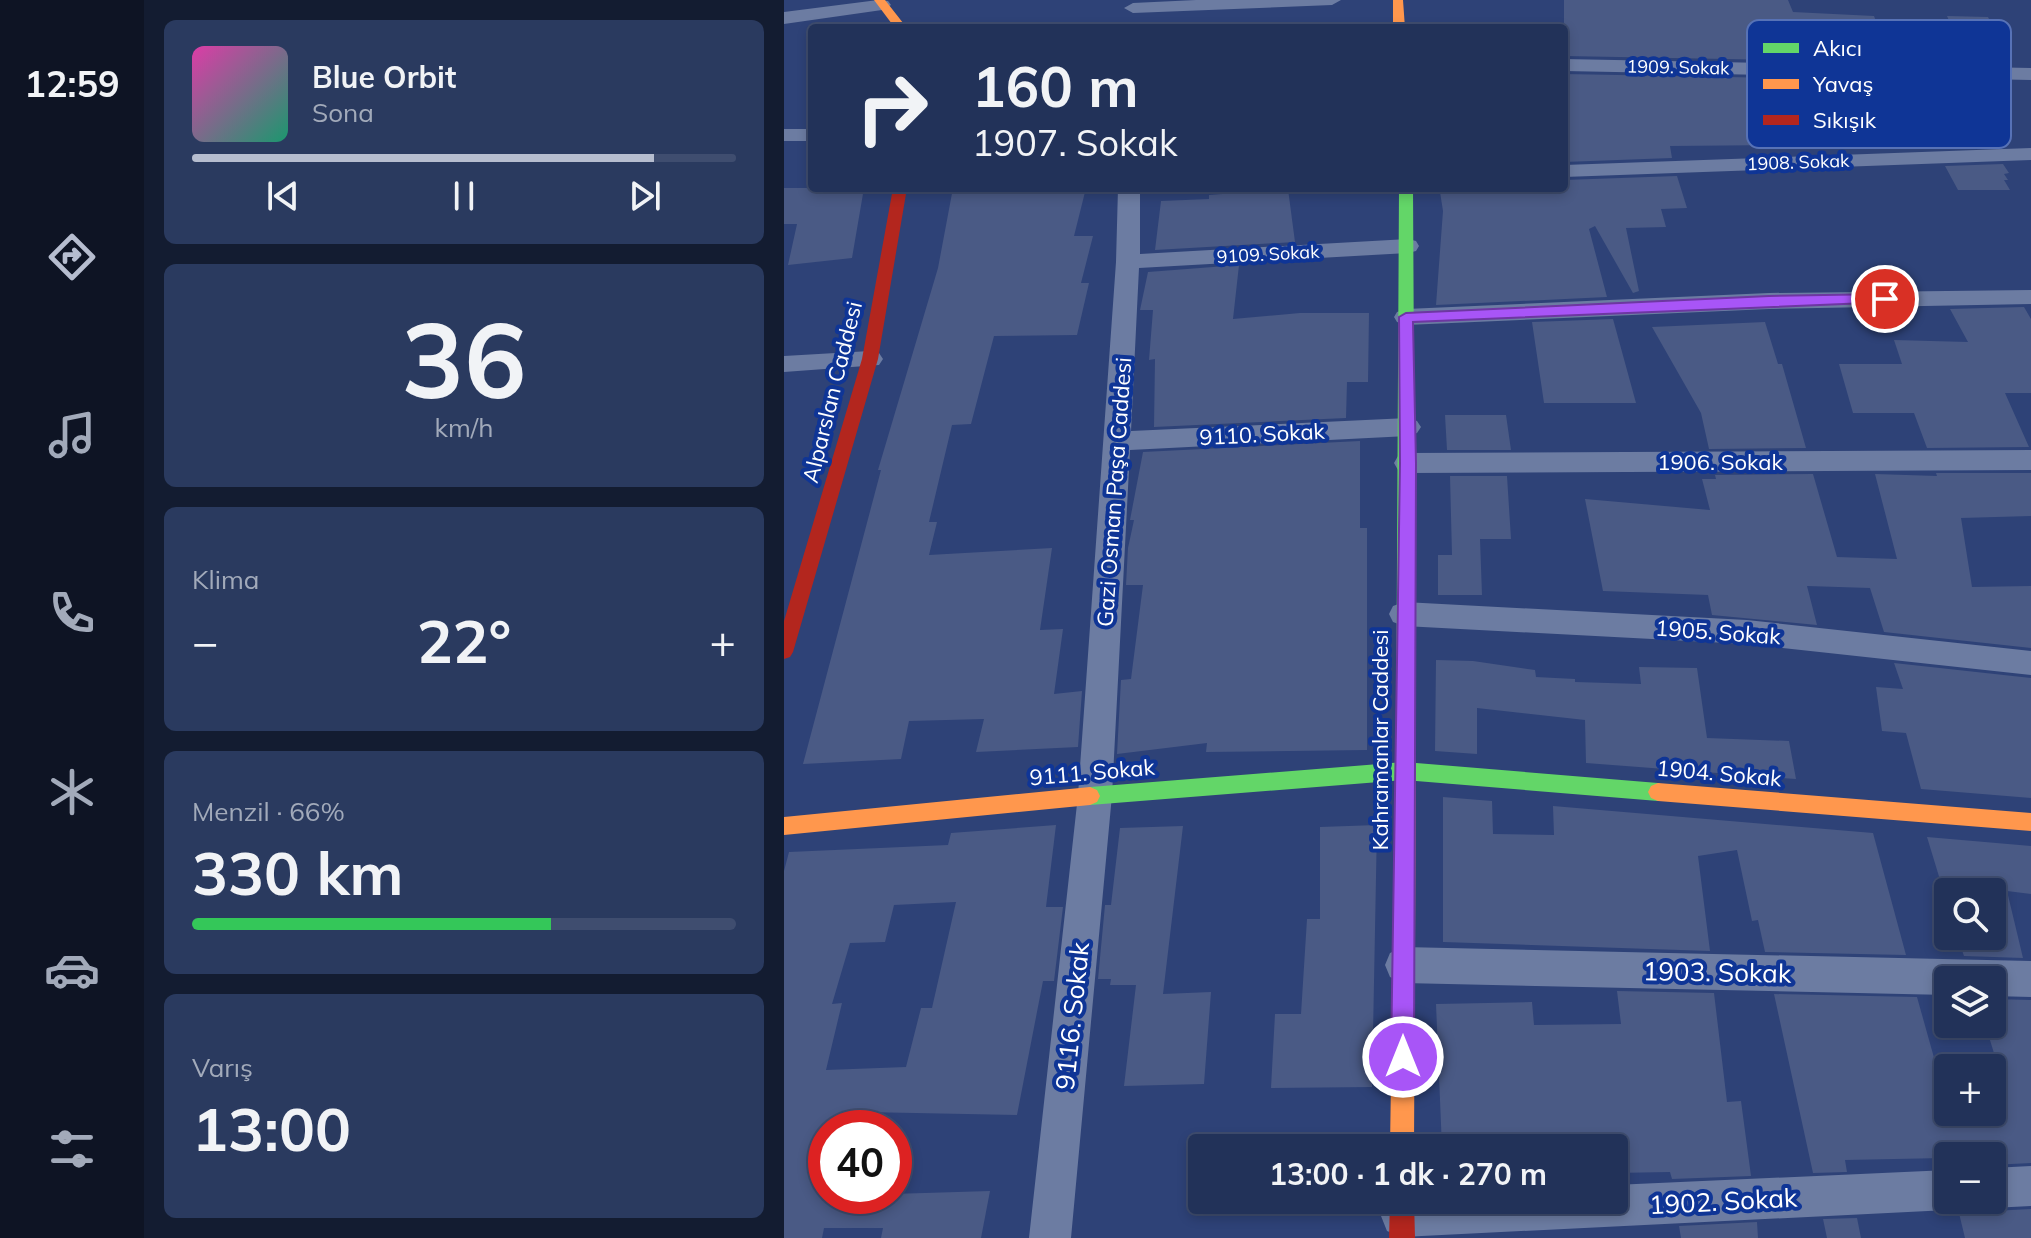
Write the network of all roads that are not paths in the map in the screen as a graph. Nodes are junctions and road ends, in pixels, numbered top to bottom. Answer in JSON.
{"nodes":[{"id":1,"x":1332,"y":0,"type":"edge"},
{"id":2,"x":1398,"y":0,"type":"edge"},
{"id":3,"x":880,"y":2,"type":"edge"},
{"id":4,"x":1133,"y":12,"type":"edge"},
{"id":5,"x":784,"y":18,"type":"edge"},
{"id":6,"x":898,"y":24,"type":"edge"},
{"id":7,"x":1399,"y":24,"type":"edge"},
{"id":8,"x":1568,"y":65,"type":"edge"},
{"id":9,"x":1747,"y":69,"type":"edge"},
{"id":10,"x":2011,"y":74,"type":"edge"},
{"id":11,"x":2031,"y":74,"type":"edge"},
{"id":12,"x":784,"y":135,"type":"edge"},
{"id":13,"x":808,"y":135,"type":"edge"},
{"id":14,"x":2031,"y":154,"type":"edge"},
{"id":15,"x":1568,"y":171,"type":"edge"},
{"id":16,"x":899,"y":192,"type":"edge"},
{"id":17,"x":1129,"y":192,"type":"edge"},
{"id":18,"x":1406,"y":192,"type":"edge"},
{"id":19,"x":1408,"y":246,"type":"junction"},
{"id":20,"x":1128,"y":262,"type":"junction"},
{"id":21,"x":2031,"y":297,"type":"edge"},
{"id":22,"x":1406,"y":317,"type":"junction"},
{"id":23,"x":870,"y":359,"type":"junction"},
{"id":24,"x":784,"y":364,"type":"edge"},
{"id":25,"x":1408,"y":427,"type":"junction"},
{"id":26,"x":1117,"y":441,"type":"junction"},
{"id":27,"x":2031,"y":460,"type":"edge"},
{"id":28,"x":1408,"y":463,"type":"junction"},
{"id":29,"x":1404,"y":614,"type":"junction"},
{"id":30,"x":784,"y":652,"type":"edge"},
{"id":31,"x":2031,"y":663,"type":"edge"},
{"id":32,"x":1404,"y":771,"type":"junction"},
{"id":33,"x":1095,"y":795,"type":"junction"},
{"id":34,"x":2031,"y":822,"type":"edge"},
{"id":35,"x":784,"y":826,"type":"edge"},
{"id":36,"x":1403,"y":965,"type":"junction"},
{"id":37,"x":2031,"y":979,"type":"edge"},
{"id":38,"x":1402,"y":1134,"type":"edge"},
{"id":39,"x":2031,"y":1186,"type":"edge"},
{"id":40,"x":2006,"y":1187,"type":"edge"},
{"id":41,"x":1934,"y":1191,"type":"edge"},
{"id":42,"x":1402,"y":1218,"type":"edge"},
{"id":43,"x":1050,"y":1238,"type":"edge"}],
"edges":[{"from":1,"to":4,"type":"street"},
{"from":2,"to":7,"type":"street"},
{"from":3,"to":5,"type":"street"},
{"from":3,"to":6,"type":"street"},
{"from":8,"to":9,"type":"street","name":"1909. Sokak"},
{"from":10,"to":11,"type":"street","name":"1909. Sokak"},
{"from":12,"to":13,"type":"street"},
{"from":14,"to":15,"type":"street","name":"1908. Sokak"},
{"from":16,"to":23,"type":"street","name":"Alparslan Caddesi"},
{"from":17,"to":20,"type":"street","name":"Gazi Osman Paşa Caddesi"},
{"from":18,"to":19,"type":"street","name":"Kahramanlar Caddesi"},
{"from":19,"to":20,"type":"street","name":"9109. Sokak"},
{"from":19,"to":22,"type":"street","name":"Kahramanlar Caddesi"},
{"from":20,"to":26,"type":"street","name":"Gazi Osman Paşa Caddesi"},
{"from":21,"to":22,"type":"street"},
{"from":22,"to":25,"type":"street","name":"Kahramanlar Caddesi"},
{"from":23,"to":24,"type":"street"},
{"from":23,"to":30,"type":"street","name":"Alparslan Caddesi"},
{"from":25,"to":26,"type":"street","name":"9110. Sokak"},
{"from":25,"to":28,"type":"street","name":"Kahramanlar Caddesi"},
{"from":26,"to":33,"type":"street","name":"Gazi Osman Paşa Caddesi"},
{"from":27,"to":28,"type":"street","name":"1906. Sokak"},
{"from":28,"to":29,"type":"street","name":"Kahramanlar Caddesi"},
{"from":29,"to":31,"type":"street","name":"1905. Sokak"},
{"from":29,"to":32,"type":"street","name":"Kahramanlar Caddesi"},
{"from":32,"to":33,"type":"street","name":"9111. Sokak"},
{"from":32,"to":34,"type":"street","name":"1904. Sokak"},
{"from":32,"to":36,"type":"street","name":"Kahramanlar Caddesi"},
{"from":33,"to":35,"type":"street","name":"9111. Sokak"},
{"from":33,"to":43,"type":"street","name":"9116. Sokak"},
{"from":36,"to":37,"type":"street","name":"1903. Sokak"},
{"from":36,"to":38,"type":"street","name":"Kahramanlar Caddesi"},
{"from":39,"to":40,"type":"street"},
{"from":41,"to":42,"type":"street","name":"1902. Sokak"}]}
